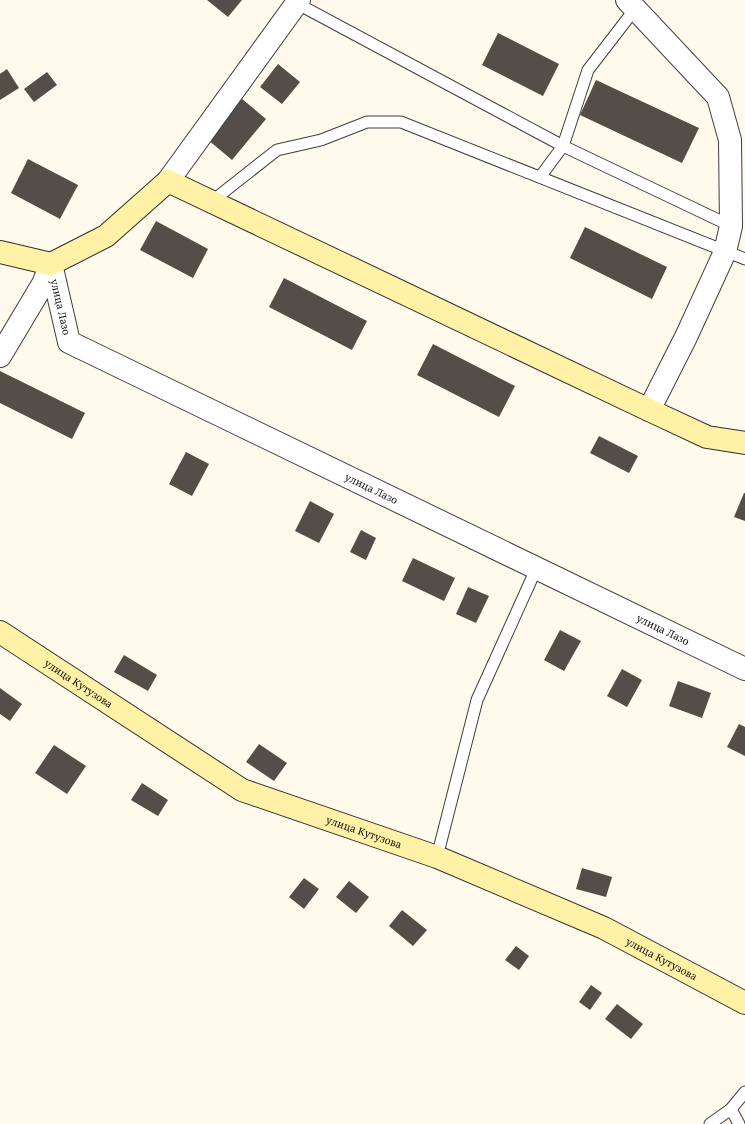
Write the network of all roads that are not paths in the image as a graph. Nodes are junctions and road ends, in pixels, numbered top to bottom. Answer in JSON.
{"nodes":[{"id":1,"x":297,"y":1,"type":"edge"},
{"id":2,"x":631,"y":5,"type":"edge"},
{"id":3,"x":563,"y":146,"type":"junction"},
{"id":4,"x":540,"y":177,"type":"junction"},
{"id":5,"x":168,"y":181,"type":"junction"},
{"id":6,"x":211,"y":202,"type":"junction"},
{"id":7,"x":731,"y":226,"type":"junction"},
{"id":8,"x":0,"y":252,"type":"edge"},
{"id":9,"x":735,"y":255,"type":"edge"},
{"id":10,"x":52,"y":264,"type":"junction"},
{"id":11,"x":0,"y":356,"type":"edge"},
{"id":12,"x":649,"y":410,"type":"junction"},
{"id":13,"x":745,"y":443,"type":"edge"},
{"id":14,"x":537,"y":567,"type":"junction"},
{"id":15,"x":0,"y":632,"type":"edge"},
{"id":16,"x":745,"y":669,"type":"edge"},
{"id":17,"x":437,"y":857,"type":"junction"},
{"id":18,"x":745,"y":1002,"type":"edge"},
{"id":19,"x":745,"y":1092,"type":"edge"},
{"id":20,"x":731,"y":1109,"type":"junction"},
{"id":21,"x":710,"y":1124,"type":"edge"},
{"id":22,"x":739,"y":1124,"type":"edge"}],
"edges":[{"from":1,"to":3,"type":"lane"},
{"from":1,"to":5,"type":"street"},
{"from":2,"to":3,"type":"lane"},
{"from":2,"to":7,"type":"street"},
{"from":3,"to":4,"type":"lane"},
{"from":3,"to":7,"type":"lane"},
{"from":4,"to":6,"type":"lane"},
{"from":4,"to":9,"type":"lane"},
{"from":5,"to":6,"type":"street"},
{"from":5,"to":10,"type":"street","name":"улица Лазо"},
{"from":6,"to":12,"type":"street"},
{"from":7,"to":9,"type":"street"},
{"from":8,"to":10,"type":"street","name":"улица Лазо"},
{"from":9,"to":12,"type":"street"},
{"from":10,"to":11,"type":"street"},
{"from":10,"to":14,"type":"street","name":"улица Лазо"},
{"from":12,"to":13,"type":"street"},
{"from":14,"to":16,"type":"street","name":"улица Лазо"},
{"from":14,"to":17,"type":"lane"},
{"from":15,"to":17,"type":"street","name":"улица Кутузова"},
{"from":17,"to":18,"type":"street","name":"улица Кутузова"},
{"from":19,"to":20,"type":"lane"},
{"from":20,"to":21,"type":"lane"},
{"from":20,"to":22,"type":"lane"}]}
